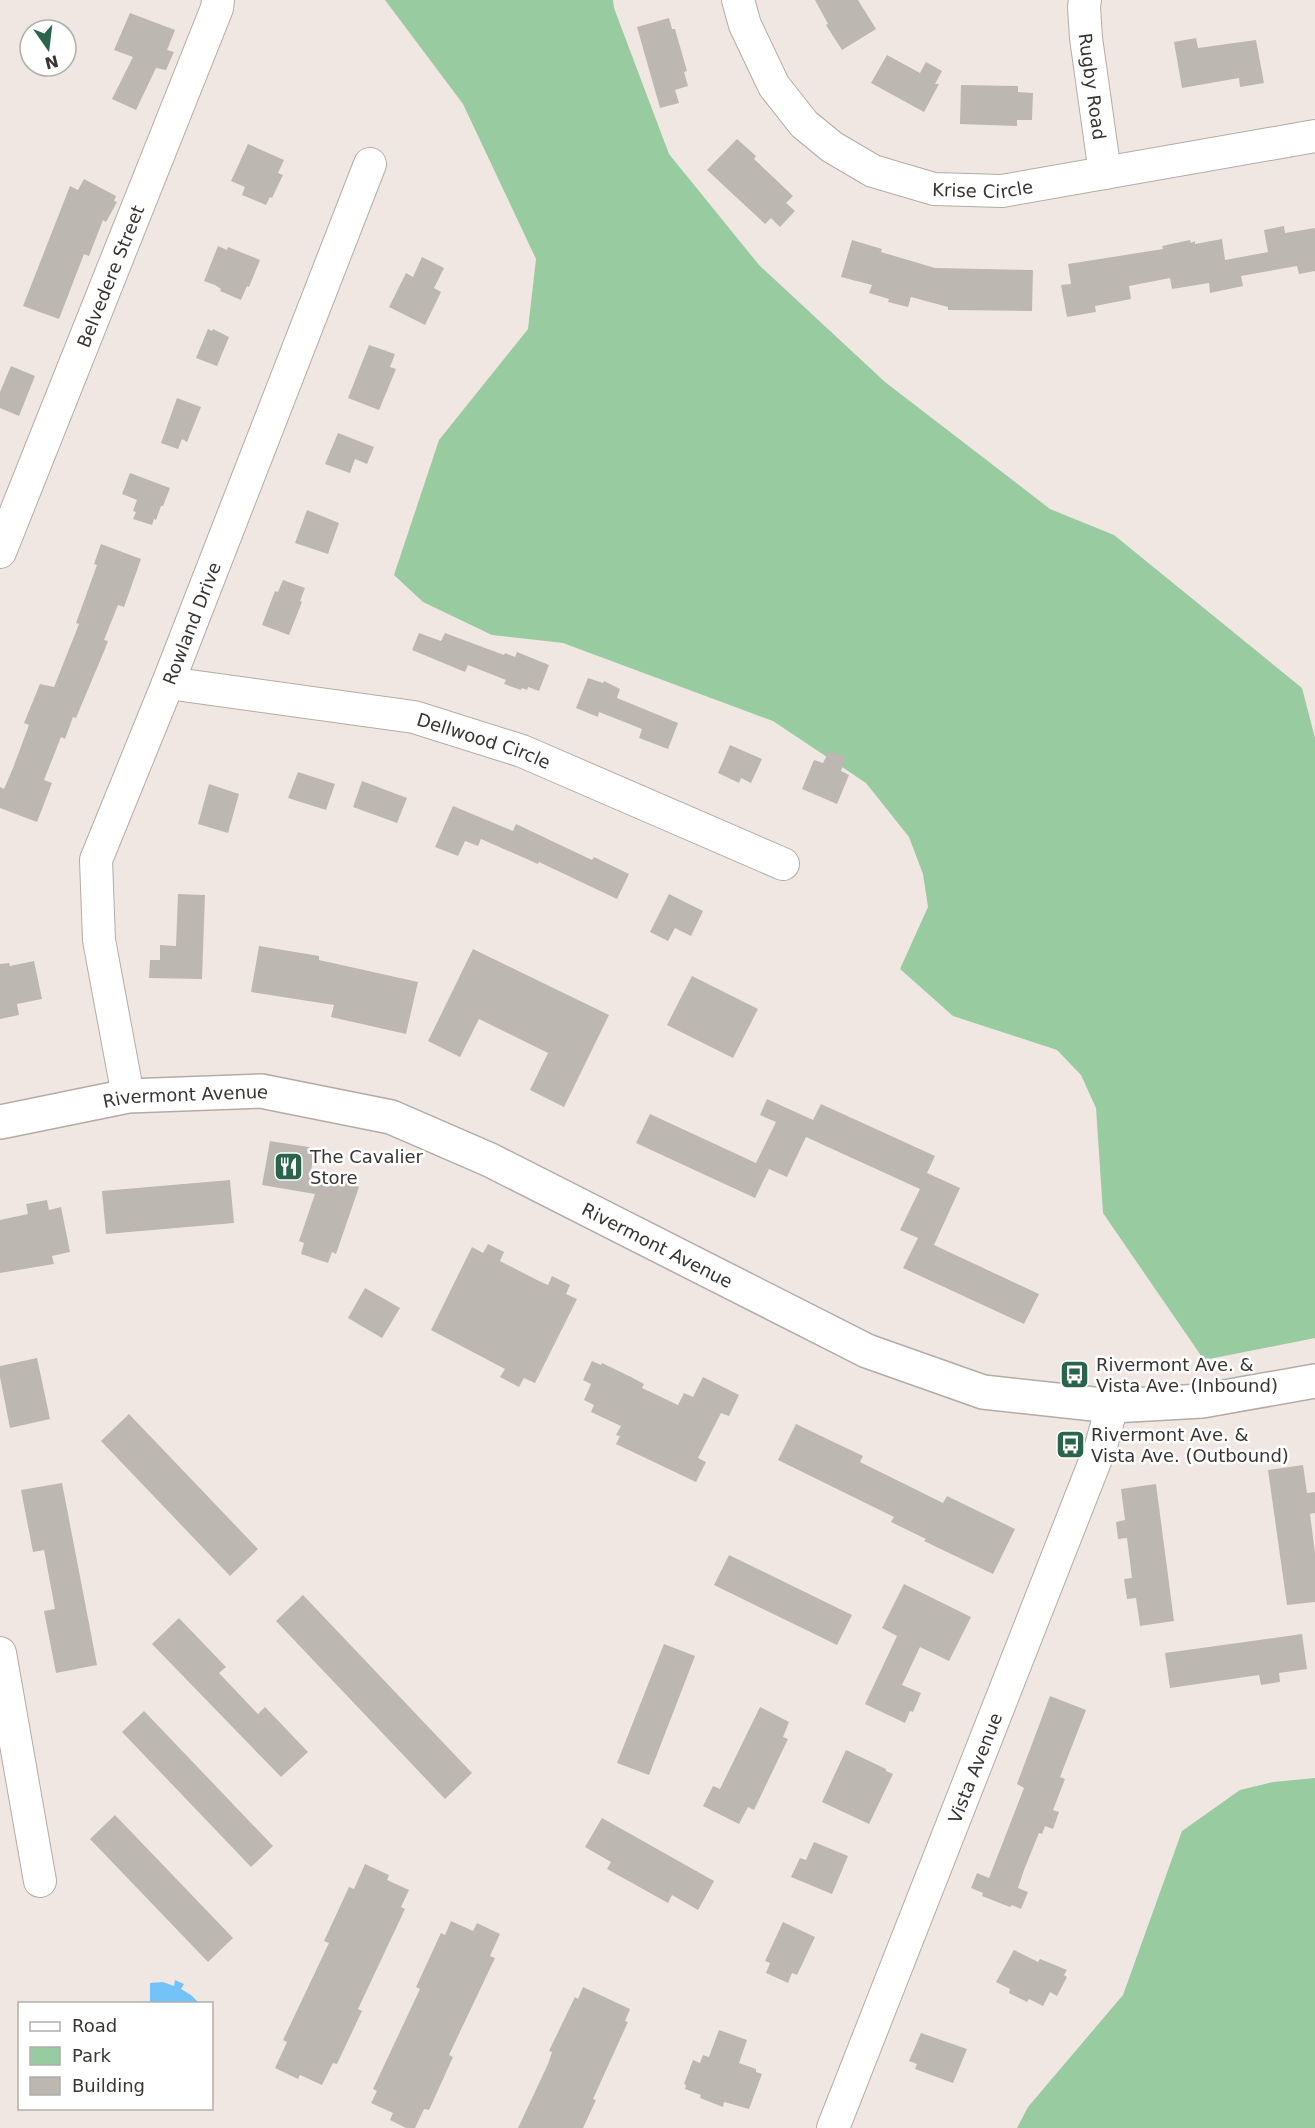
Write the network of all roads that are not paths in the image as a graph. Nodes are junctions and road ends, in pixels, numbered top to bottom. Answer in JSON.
{"nodes":[{"id":1,"x":218,"y":0,"type":"edge"},
{"id":2,"x":738,"y":0,"type":"edge"},
{"id":3,"x":1085,"y":0,"type":"edge"},
{"id":4,"x":1315,"y":136,"type":"edge"},
{"id":5,"x":369,"y":164,"type":"dead end"},
{"id":6,"x":1106,"y":173,"type":"junction"},
{"id":7,"x":0,"y":552,"type":"edge"},
{"id":8,"x":168,"y":684,"type":"junction"},
{"id":9,"x":783,"y":864,"type":"dead end"},
{"id":10,"x":128,"y":1096,"type":"junction"},
{"id":11,"x":0,"y":1122,"type":"edge"},
{"id":12,"x":1315,"y":1381,"type":"edge"},
{"id":13,"x":1112,"y":1406,"type":"junction"},
{"id":14,"x":0,"y":1653,"type":"edge"},
{"id":15,"x":4,"y":1707,"type":"edge"},
{"id":16,"x":40,"y":1881,"type":"dead end"},
{"id":17,"x":833,"y":2128,"type":"edge"}],
"edges":[{"from":1,"to":7,"type":"street","name":"Belvedere Street"},
{"from":2,"to":6,"type":"street","name":"Krise Circle"},
{"from":3,"to":6,"type":"street","name":"Rugby Road"},
{"from":4,"to":6,"type":"street","name":"Krise Circle"},
{"from":5,"to":8,"type":"street","name":"Rowland Drive"},
{"from":8,"to":9,"type":"street","name":"Dellwood Circle"},
{"from":8,"to":10,"type":"street","name":"Rowland Drive"},
{"from":10,"to":11,"type":"main road","name":"Rivermont Avenue"},
{"from":10,"to":13,"type":"main road","name":"Rivermont Avenue"},
{"from":12,"to":13,"type":"main road","name":"Rivermont Avenue"},
{"from":13,"to":17,"type":"street","name":"Vista Avenue"},
{"from":14,"to":15,"type":"street"},
{"from":15,"to":16,"type":"street"}]}
